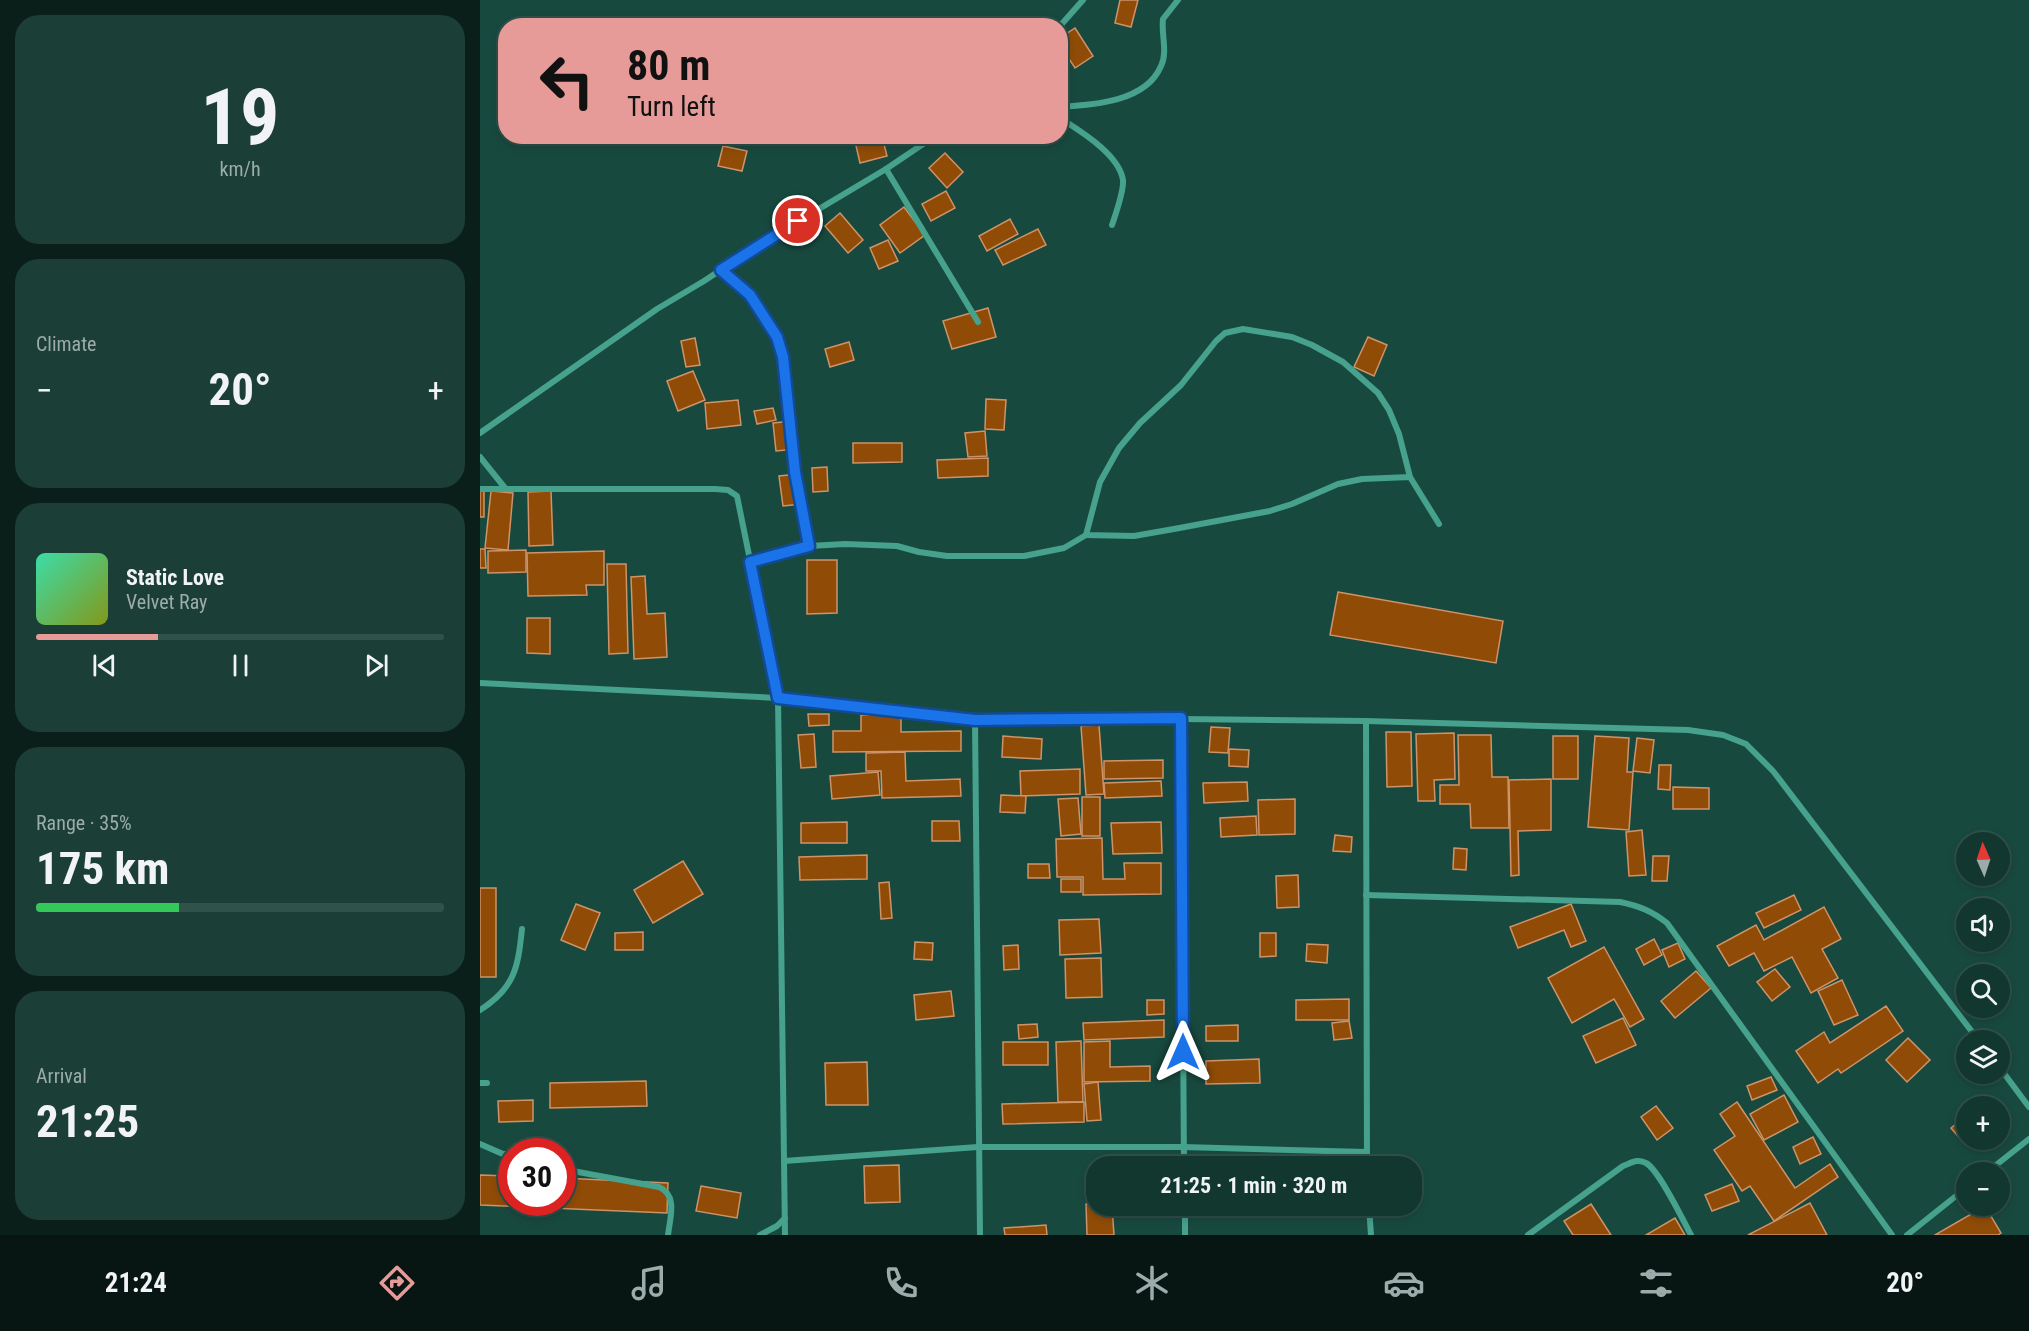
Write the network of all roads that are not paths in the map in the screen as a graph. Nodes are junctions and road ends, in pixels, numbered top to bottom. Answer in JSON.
{"nodes":[{"id":1,"x":1083,"y":0,"type":"edge"},
{"id":2,"x":1178,"y":0,"type":"edge"},
{"id":3,"x":1067,"y":18,"type":"edge"},
{"id":4,"x":1068,"y":106,"type":"edge"},
{"id":5,"x":1068,"y":124,"type":"edge"},
{"id":6,"x":923,"y":144,"type":"edge"},
{"id":7,"x":886,"y":169,"type":"junction"},
{"id":8,"x":1112,"y":225,"type":"dead end"},
{"id":9,"x":721,"y":270,"type":"junction"},
{"id":10,"x":978,"y":322,"type":"dead end"},
{"id":11,"x":480,"y":433,"type":"edge"},
{"id":12,"x":480,"y":457,"type":"edge"},
{"id":13,"x":1410,"y":477,"type":"junction"},
{"id":14,"x":505,"y":488,"type":"junction"},
{"id":15,"x":480,"y":489,"type":"edge"},
{"id":16,"x":1438,"y":524,"type":"dead end"},
{"id":17,"x":1086,"y":535,"type":"junction"},
{"id":18,"x":809,"y":546,"type":"junction"},
{"id":19,"x":750,"y":562,"type":"junction"},
{"id":20,"x":480,"y":683,"type":"edge"},
{"id":21,"x":778,"y":698,"type":"junction"},
{"id":22,"x":1181,"y":718,"type":"junction"},
{"id":23,"x":975,"y":720,"type":"junction"},
{"id":24,"x":1366,"y":721,"type":"junction"},
{"id":25,"x":1366,"y":895,"type":"junction"},
{"id":26,"x":522,"y":929,"type":"dead end"},
{"id":27,"x":480,"y":1010,"type":"edge"},
{"id":28,"x":1971,"y":1030,"type":"edge"},
{"id":29,"x":2010,"y":1081,"type":"edge"},
{"id":30,"x":2029,"y":1107,"type":"edge"},
{"id":31,"x":2029,"y":1139,"type":"edge"},
{"id":32,"x":480,"y":1144,"type":"edge"},
{"id":33,"x":978,"y":1147,"type":"junction"},
{"id":34,"x":1183,"y":1147,"type":"junction"},
{"id":35,"x":498,"y":1152,"type":"edge"},
{"id":36,"x":1366,"y":1152,"type":"junction"},
{"id":37,"x":1183,"y":1156,"type":"edge"},
{"id":38,"x":1366,"y":1156,"type":"edge"},
{"id":39,"x":784,"y":1161,"type":"junction"},
{"id":40,"x":2000,"y":1162,"type":"edge"},
{"id":41,"x":576,"y":1172,"type":"edge"},
{"id":42,"x":1956,"y":1196,"type":"edge"},
{"id":43,"x":1185,"y":1216,"type":"edge"},
{"id":44,"x":1370,"y":1216,"type":"edge"},
{"id":45,"x":785,"y":1218,"type":"junction"},
{"id":46,"x":668,"y":1235,"type":"edge"},
{"id":47,"x":760,"y":1235,"type":"edge"},
{"id":48,"x":785,"y":1235,"type":"edge"},
{"id":49,"x":980,"y":1235,"type":"edge"},
{"id":50,"x":1185,"y":1235,"type":"edge"},
{"id":51,"x":1371,"y":1235,"type":"edge"},
{"id":52,"x":1528,"y":1235,"type":"edge"},
{"id":53,"x":1691,"y":1235,"type":"edge"},
{"id":54,"x":1893,"y":1235,"type":"edge"},
{"id":55,"x":1906,"y":1235,"type":"edge"}],
"edges":[{"from":1,"to":3,"type":"street"},
{"from":2,"to":4,"type":"street"},
{"from":5,"to":8,"type":"street"},
{"from":6,"to":7,"type":"street"},
{"from":7,"to":9,"type":"street"},
{"from":7,"to":10,"type":"street"},
{"from":9,"to":11,"type":"street"},
{"from":9,"to":18,"type":"street"},
{"from":12,"to":14,"type":"street"},
{"from":13,"to":16,"type":"street"},
{"from":13,"to":17,"type":"street"},
{"from":13,"to":17,"type":"street"},
{"from":14,"to":15,"type":"street"},
{"from":14,"to":19,"type":"street"},
{"from":17,"to":18,"type":"street"},
{"from":18,"to":19,"type":"street"},
{"from":19,"to":21,"type":"street"},
{"from":20,"to":21,"type":"street"},
{"from":21,"to":23,"type":"street"},
{"from":21,"to":39,"type":"street"},
{"from":22,"to":23,"type":"street"},
{"from":22,"to":24,"type":"street"},
{"from":22,"to":34,"type":"street"},
{"from":23,"to":33,"type":"street"},
{"from":24,"to":25,"type":"street"},
{"from":24,"to":28,"type":"street"},
{"from":25,"to":36,"type":"street"},
{"from":25,"to":54,"type":"street"},
{"from":26,"to":27,"type":"street"},
{"from":29,"to":30,"type":"street"},
{"from":31,"to":40,"type":"street"},
{"from":32,"to":35,"type":"street"},
{"from":33,"to":34,"type":"street"},
{"from":33,"to":39,"type":"street"},
{"from":33,"to":49,"type":"street"},
{"from":34,"to":36,"type":"street"},
{"from":34,"to":37,"type":"street"},
{"from":36,"to":38,"type":"street"},
{"from":39,"to":45,"type":"street"},
{"from":41,"to":46,"type":"street"},
{"from":42,"to":55,"type":"street"},
{"from":43,"to":50,"type":"street"},
{"from":44,"to":51,"type":"street"},
{"from":45,"to":47,"type":"street"},
{"from":45,"to":48,"type":"street"},
{"from":52,"to":53,"type":"street"}]}
